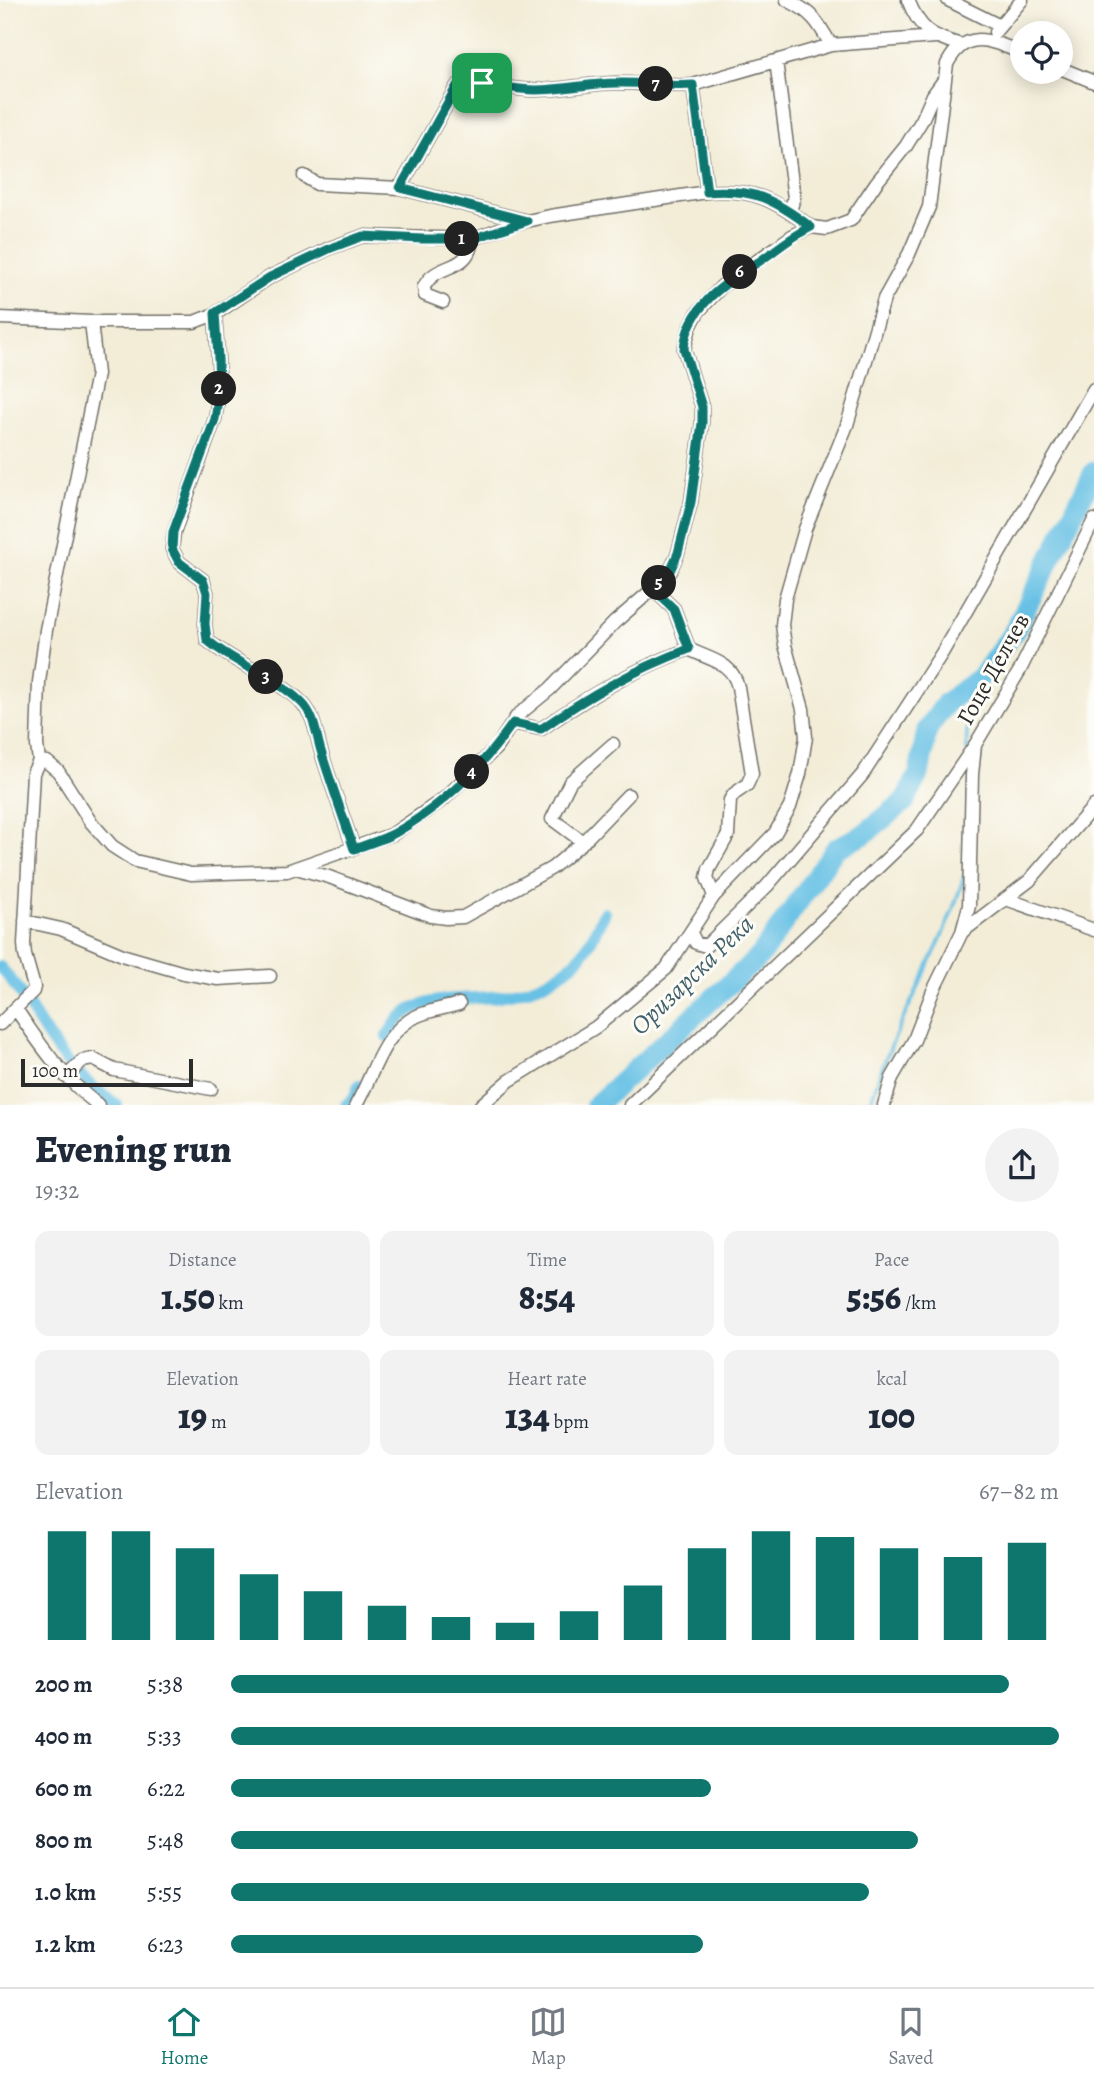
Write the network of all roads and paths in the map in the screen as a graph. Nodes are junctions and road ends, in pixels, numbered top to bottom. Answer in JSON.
{"nodes":[{"id":1,"x":787,"y":0,"type":"edge"},
{"id":2,"x":908,"y":0,"type":"edge"},
{"id":3,"x":948,"y":0,"type":"edge"},
{"id":4,"x":1022,"y":0,"type":"edge"},
{"id":5,"x":1000,"y":26,"type":"junction"},
{"id":6,"x":935,"y":37,"type":"junction"},
{"id":7,"x":989,"y":40,"type":"junction"},
{"id":8,"x":961,"y":45,"type":"junction"},
{"id":9,"x":831,"y":46,"type":"junction"},
{"id":10,"x":1010,"y":48,"type":"edge"},
{"id":11,"x":776,"y":61,"type":"junction"},
{"id":12,"x":1073,"y":73,"type":"edge"},
{"id":13,"x":944,"y":80,"type":"junction"},
{"id":14,"x":1094,"y":82,"type":"edge"},
{"id":15,"x":693,"y":85,"type":"junction"},
{"id":16,"x":304,"y":176,"type":"dead end"},
{"id":17,"x":400,"y":188,"type":"junction"},
{"id":18,"x":707,"y":192,"type":"junction"},
{"id":19,"x":790,"y":211,"type":"junction"},
{"id":20,"x":527,"y":221,"type":"junction"},
{"id":21,"x":811,"y":227,"type":"junction"},
{"id":22,"x":472,"y":239,"type":"junction"},
{"id":23,"x":443,"y":302,"type":"dead end"},
{"id":24,"x":215,"y":313,"type":"junction"},
{"id":25,"x":0,"y":318,"type":"edge"},
{"id":26,"x":91,"y":321,"type":"junction"},
{"id":27,"x":1094,"y":388,"type":"edge"},
{"id":28,"x":1094,"y":520,"type":"edge"},
{"id":29,"x":653,"y":589,"type":"junction"},
{"id":30,"x":689,"y":649,"type":"junction"},
{"id":31,"x":513,"y":723,"type":"junction"},
{"id":32,"x":613,"y":744,"type":"dead end"},
{"id":33,"x":975,"y":745,"type":"junction"},
{"id":34,"x":39,"y":761,"type":"junction"},
{"id":35,"x":628,"y":795,"type":"dead end"},
{"id":36,"x":1094,"y":806,"type":"edge"},
{"id":37,"x":583,"y":842,"type":"junction"},
{"id":38,"x":354,"y":849,"type":"junction"},
{"id":39,"x":296,"y":868,"type":"junction"},
{"id":40,"x":714,"y":896,"type":"junction"},
{"id":41,"x":1006,"y":899,"type":"junction"},
{"id":42,"x":25,"y":921,"type":"junction"},
{"id":43,"x":1094,"y":930,"type":"edge"},
{"id":44,"x":691,"y":933,"type":"junction"},
{"id":45,"x":962,"y":933,"type":"junction"},
{"id":46,"x":270,"y":976,"type":"dead end"},
{"id":47,"x":459,"y":1004,"type":"dead end"},
{"id":48,"x":16,"y":1009,"type":"junction"},
{"id":49,"x":0,"y":1024,"type":"edge"},
{"id":50,"x":66,"y":1077,"type":"junction"},
{"id":51,"x":211,"y":1089,"type":"dead end"},
{"id":52,"x":98,"y":1105,"type":"edge"},
{"id":53,"x":356,"y":1105,"type":"edge"},
{"id":54,"x":481,"y":1105,"type":"edge"},
{"id":55,"x":630,"y":1105,"type":"edge"},
{"id":56,"x":884,"y":1105,"type":"edge"}],
"edges":[{"from":1,"to":9,"type":"street"},
{"from":2,"to":6,"type":"street"},
{"from":3,"to":5,"type":"street"},
{"from":4,"to":5,"type":"street"},
{"from":5,"to":7,"type":"street"},
{"from":6,"to":8,"type":"street"},
{"from":6,"to":9,"type":"street"},
{"from":7,"to":8,"type":"street"},
{"from":7,"to":10,"type":"street"},
{"from":8,"to":13,"type":"street"},
{"from":9,"to":11,"type":"street"},
{"from":11,"to":15,"type":"street"},
{"from":11,"to":19,"type":"street"},
{"from":12,"to":14,"type":"street"},
{"from":13,"to":21,"type":"street"},
{"from":13,"to":40,"type":"street"},
{"from":15,"to":17,"type":"street"},
{"from":15,"to":18,"type":"street"},
{"from":16,"to":17,"type":"street"},
{"from":17,"to":20,"type":"street"},
{"from":18,"to":19,"type":"street"},
{"from":18,"to":20,"type":"street"},
{"from":19,"to":21,"type":"street"},
{"from":20,"to":22,"type":"street"},
{"from":21,"to":29,"type":"street"},
{"from":22,"to":23,"type":"street"},
{"from":22,"to":24,"type":"street"},
{"from":24,"to":26,"type":"street"},
{"from":24,"to":38,"type":"street"},
{"from":25,"to":26,"type":"street"},
{"from":26,"to":34,"type":"street"},
{"from":27,"to":44,"type":"street"},
{"from":28,"to":33,"type":"street","name":"Гоце Делчев"},
{"from":29,"to":30,"type":"street"},
{"from":29,"to":31,"type":"street"},
{"from":30,"to":31,"type":"street"},
{"from":30,"to":40,"type":"street"},
{"from":31,"to":38,"type":"street"},
{"from":32,"to":37,"type":"street"},
{"from":33,"to":45,"type":"street","name":"Гоце Делчев"},
{"from":33,"to":55,"type":"street"},
{"from":34,"to":39,"type":"street"},
{"from":34,"to":42,"type":"street"},
{"from":35,"to":37,"type":"street"},
{"from":36,"to":41,"type":"street"},
{"from":37,"to":39,"type":"street"},
{"from":38,"to":39,"type":"street"},
{"from":40,"to":44,"type":"street"},
{"from":41,"to":43,"type":"street"},
{"from":41,"to":45,"type":"street"},
{"from":42,"to":46,"type":"street"},
{"from":42,"to":48,"type":"street"},
{"from":44,"to":54,"type":"street"},
{"from":45,"to":56,"type":"street"},
{"from":47,"to":53,"type":"street"},
{"from":48,"to":49,"type":"street"},
{"from":48,"to":50,"type":"street"},
{"from":50,"to":51,"type":"street"},
{"from":50,"to":52,"type":"street"}]}
